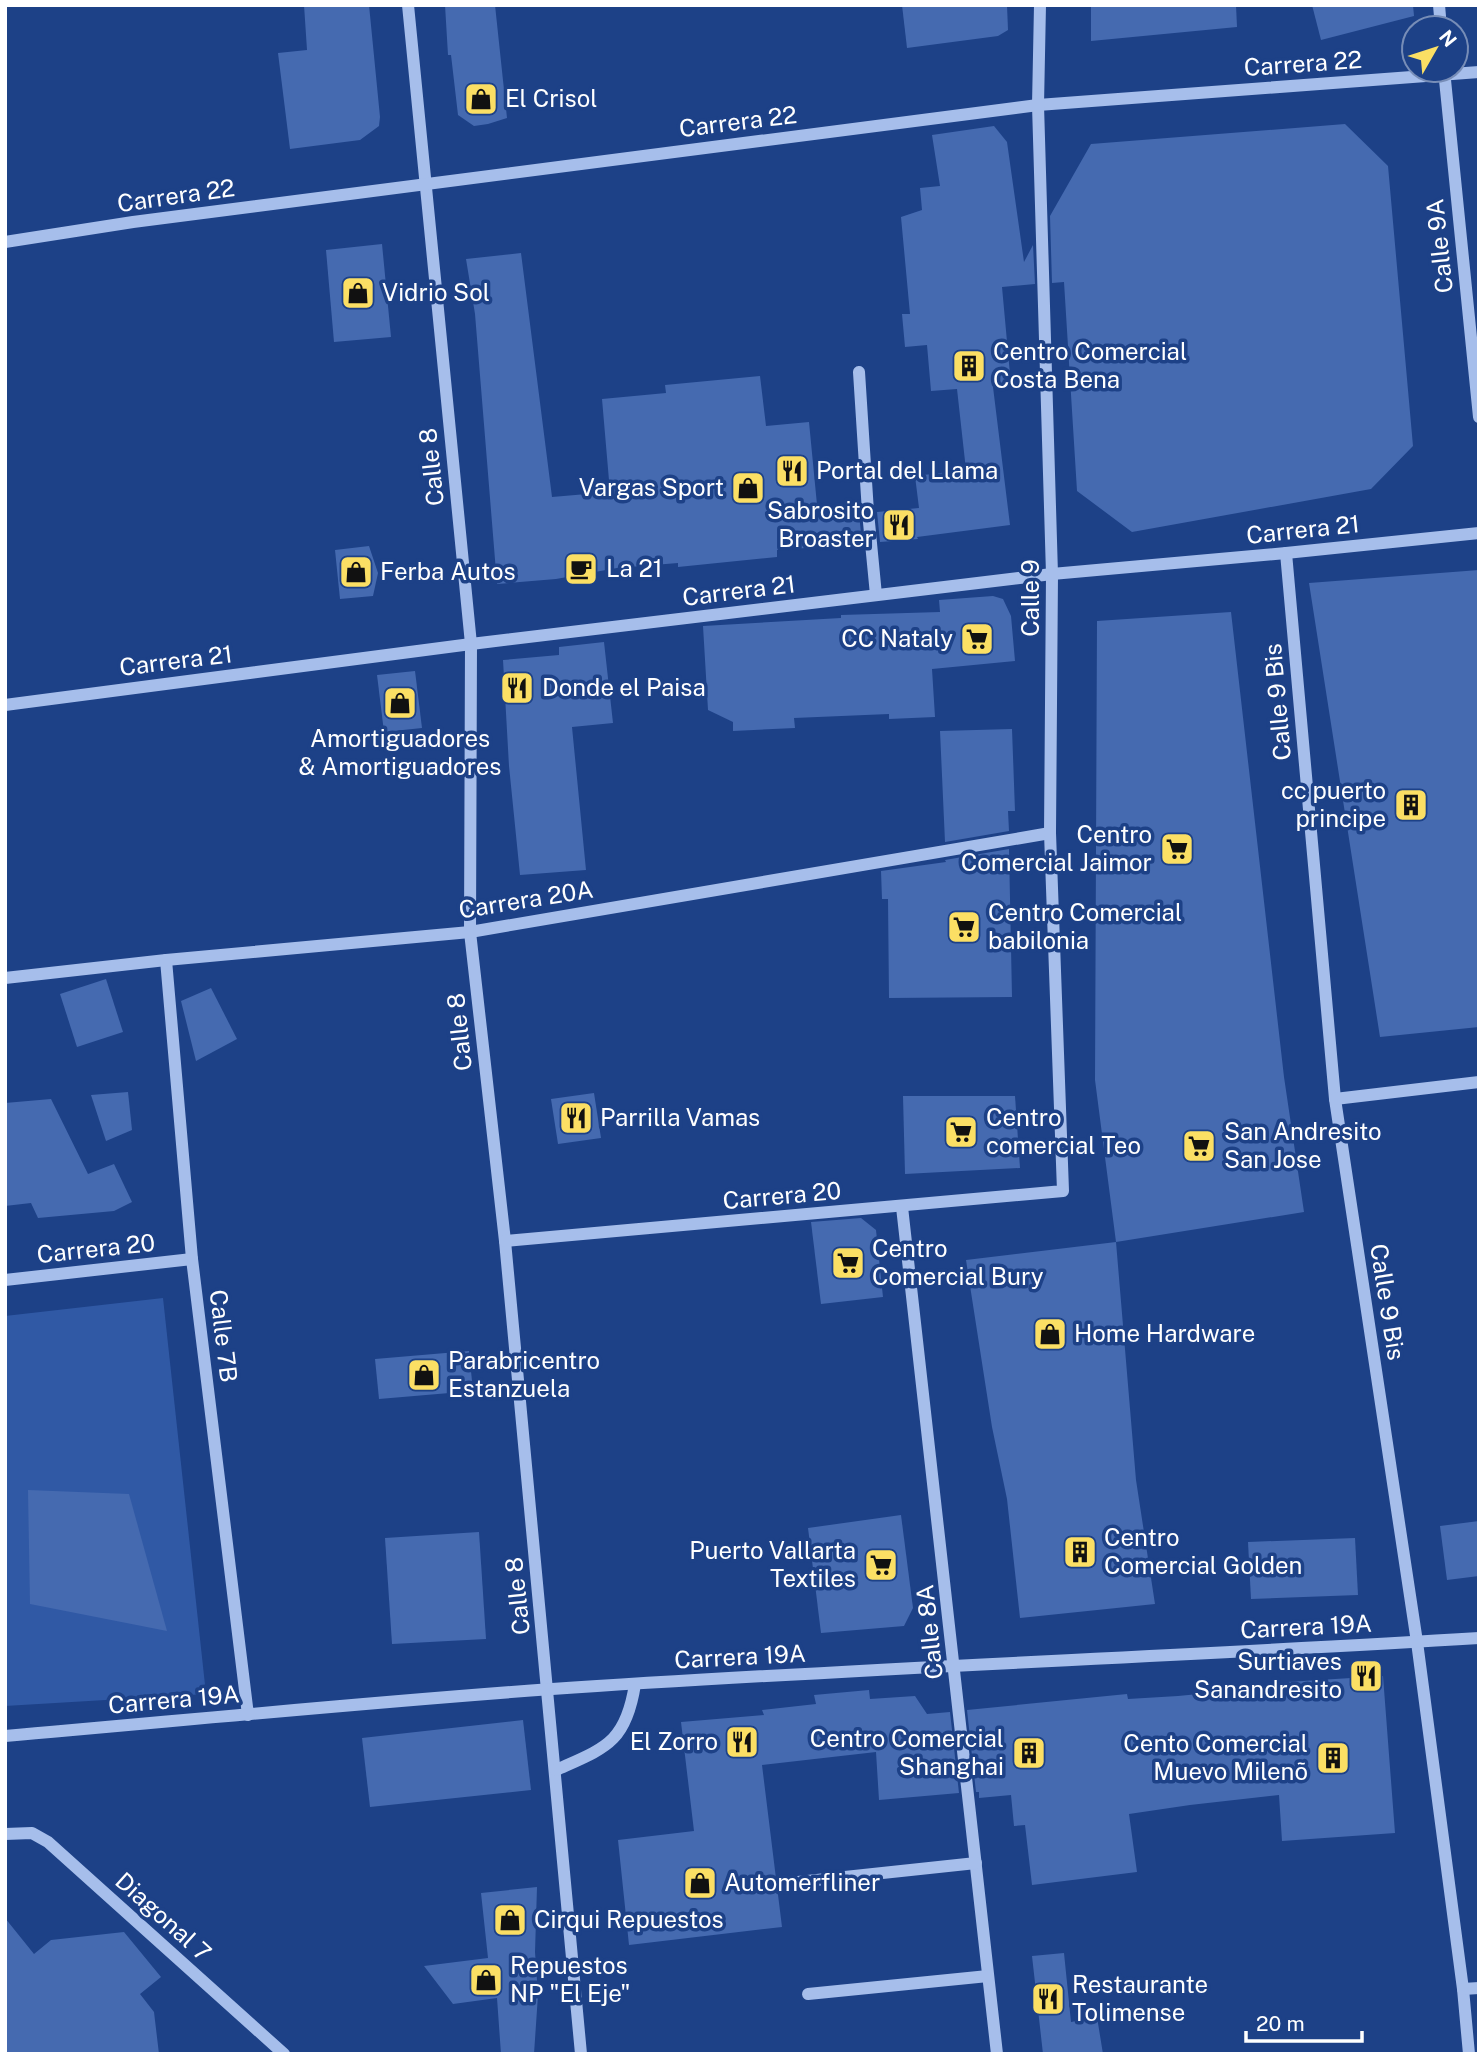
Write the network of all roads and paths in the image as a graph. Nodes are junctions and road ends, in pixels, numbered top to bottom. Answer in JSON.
{"nodes":[{"id":1,"x":408,"y":5,"type":"edge"},
{"id":2,"x":1040,"y":5,"type":"edge"},
{"id":3,"x":1400,"y":76,"type":"edge"},
{"id":4,"x":1445,"y":84,"type":"edge"},
{"id":5,"x":1038,"y":105,"type":"junction"},
{"id":6,"x":425,"y":184,"type":"junction"},
{"id":7,"x":5,"y":242,"type":"edge"},
{"id":8,"x":859,"y":372,"type":"dead end"},
{"id":9,"x":1479,"y":417,"type":"edge"},
{"id":10,"x":1479,"y":533,"type":"edge"},
{"id":11,"x":1286,"y":553,"type":"junction"},
{"id":12,"x":1052,"y":574,"type":"junction"},
{"id":13,"x":876,"y":595,"type":"junction"},
{"id":14,"x":471,"y":644,"type":"junction"},
{"id":15,"x":5,"y":705,"type":"edge"},
{"id":16,"x":1050,"y":833,"type":"junction"},
{"id":17,"x":470,"y":932,"type":"junction"},
{"id":18,"x":166,"y":960,"type":"junction"},
{"id":19,"x":5,"y":978,"type":"edge"},
{"id":20,"x":1479,"y":1082,"type":"edge"},
{"id":21,"x":1335,"y":1098,"type":"junction"},
{"id":22,"x":1063,"y":1191,"type":"joint"},
{"id":23,"x":902,"y":1207,"type":"junction"},
{"id":24,"x":505,"y":1241,"type":"junction"},
{"id":25,"x":192,"y":1259,"type":"junction"},
{"id":26,"x":5,"y":1280,"type":"edge"},
{"id":27,"x":1479,"y":1638,"type":"edge"},
{"id":28,"x":1417,"y":1642,"type":"junction"},
{"id":29,"x":955,"y":1665,"type":"junction"},
{"id":30,"x":635,"y":1684,"type":"junction"},
{"id":31,"x":548,"y":1689,"type":"junction"},
{"id":32,"x":248,"y":1715,"type":"junction"},
{"id":33,"x":5,"y":1736,"type":"edge"},
{"id":34,"x":555,"y":1770,"type":"junction"},
{"id":35,"x":5,"y":1834,"type":"edge"},
{"id":36,"x":976,"y":1863,"type":"junction"},
{"id":37,"x":798,"y":1882,"type":"dead end"},
{"id":38,"x":988,"y":1976,"type":"junction"},
{"id":39,"x":1479,"y":1988,"type":"edge"},
{"id":40,"x":1463,"y":1989,"type":"junction"},
{"id":41,"x":808,"y":1994,"type":"dead end"},
{"id":42,"x":284,"y":2054,"type":"edge"},
{"id":43,"x":581,"y":2054,"type":"edge"},
{"id":44,"x":997,"y":2054,"type":"edge"},
{"id":45,"x":1469,"y":2054,"type":"edge"}],
"edges":[{"from":1,"to":6,"type":"street","name":"Calle 8"},
{"from":2,"to":5,"type":"street","name":"Calle 9"},
{"from":3,"to":5,"type":"street","name":"Carrera 22"},
{"from":4,"to":9,"type":"street","name":"Calle 9A"},
{"from":5,"to":6,"type":"street","name":"Carrera 22"},
{"from":5,"to":12,"type":"street","name":"Calle 9"},
{"from":6,"to":7,"type":"street","name":"Carrera 22"},
{"from":6,"to":14,"type":"street","name":"Calle 8"},
{"from":8,"to":13,"type":"street"},
{"from":10,"to":11,"type":"street","name":"Carrera 21"},
{"from":11,"to":12,"type":"street","name":"Carrera 21"},
{"from":11,"to":21,"type":"street","name":"Calle 9 Bis"},
{"from":12,"to":13,"type":"street","name":"Carrera 21"},
{"from":12,"to":16,"type":"street","name":"Calle 9"},
{"from":13,"to":14,"type":"street","name":"Carrera 21"},
{"from":14,"to":15,"type":"street","name":"Carrera 21"},
{"from":14,"to":17,"type":"street","name":"Calle 8"},
{"from":16,"to":17,"type":"street","name":"Carrera 20A"},
{"from":16,"to":22,"type":"street","name":"Calle 9"},
{"from":17,"to":18,"type":"street","name":"Carrera 20A"},
{"from":17,"to":24,"type":"street","name":"Calle 8"},
{"from":18,"to":19,"type":"street","name":"Carrera 20A"},
{"from":18,"to":25,"type":"street","name":"Calle 7B"},
{"from":20,"to":21,"type":"street"},
{"from":21,"to":28,"type":"street","name":"Calle 9 Bis"},
{"from":22,"to":23,"type":"street","name":"Carrera 20"},
{"from":23,"to":24,"type":"street","name":"Carrera 20"},
{"from":23,"to":29,"type":"street","name":"Calle 8A"},
{"from":24,"to":31,"type":"street","name":"Calle 8"},
{"from":25,"to":26,"type":"street","name":"Carrera 20"},
{"from":25,"to":32,"type":"street","name":"Calle 7B"},
{"from":27,"to":28,"type":"street","name":"Carrera 19A"},
{"from":28,"to":29,"type":"street","name":"Carrera 19A"},
{"from":28,"to":40,"type":"street","name":"Calle 9 Bis"},
{"from":29,"to":30,"type":"street","name":"Carrera 19A"},
{"from":29,"to":36,"type":"street","name":"Calle 8A"},
{"from":30,"to":31,"type":"street","name":"Carrera 19A"},
{"from":30,"to":34,"type":"street"},
{"from":31,"to":32,"type":"street","name":"Carrera 19A"},
{"from":31,"to":34,"type":"street","name":"Calle 8"},
{"from":32,"to":33,"type":"street","name":"Carrera 19A"},
{"from":34,"to":43,"type":"street","name":"Calle 8"},
{"from":35,"to":42,"type":"street","name":"Diagonal 7"},
{"from":36,"to":37,"type":"street"},
{"from":36,"to":38,"type":"street","name":"Calle 8A"},
{"from":38,"to":41,"type":"street"},
{"from":38,"to":44,"type":"street","name":"Calle 8A"},
{"from":39,"to":40,"type":"street"},
{"from":40,"to":45,"type":"street","name":"Calle 9 Bis"}]}
